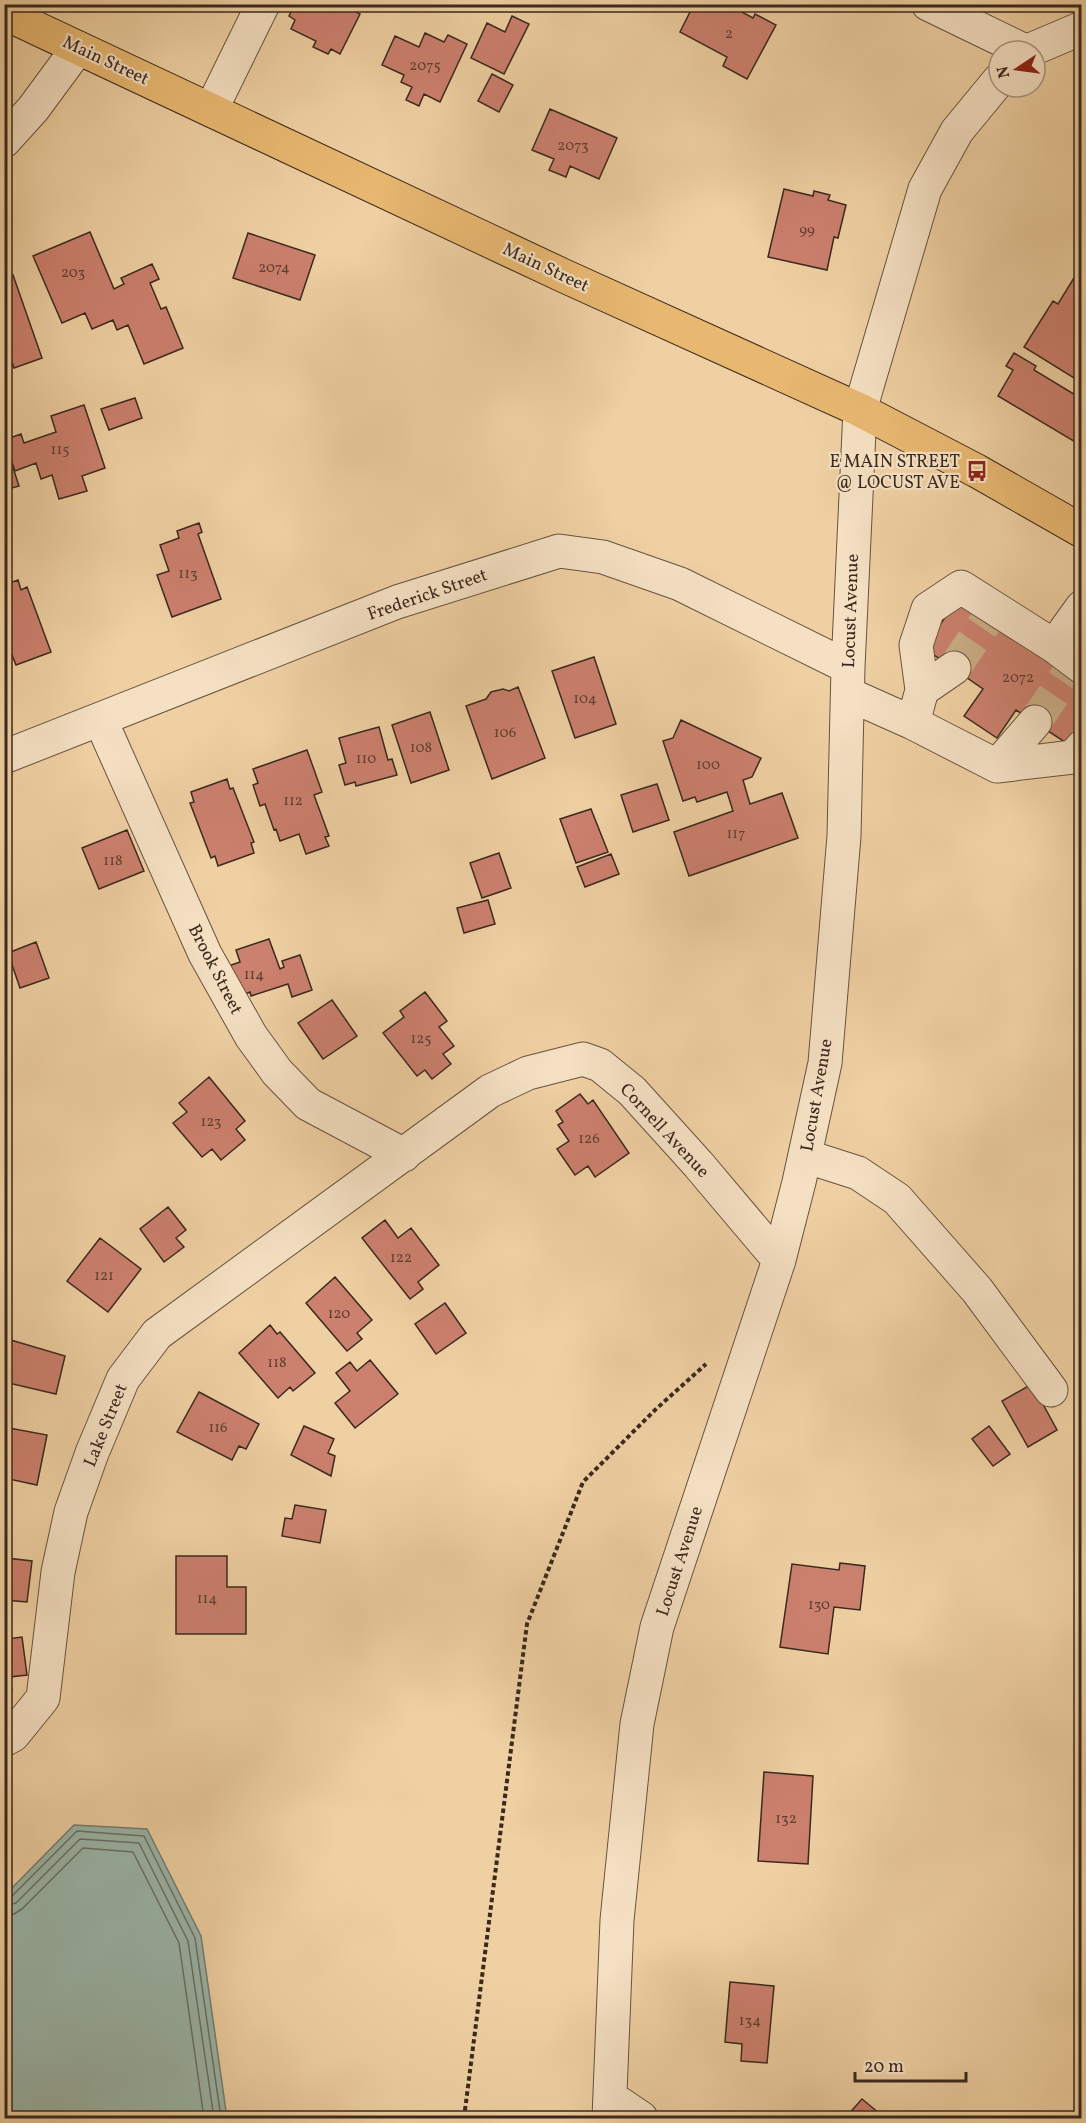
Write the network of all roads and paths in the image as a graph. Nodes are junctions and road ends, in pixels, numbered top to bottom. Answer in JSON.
{"nodes":[{"id":1,"x":928,"y":4,"type":"edge"},
{"id":2,"x":250,"y":10,"type":"edge"},
{"id":3,"x":4,"y":13,"type":"edge"},
{"id":4,"x":1082,"y":28,"type":"edge"},
{"id":5,"x":1001,"y":39,"type":"edge"},
{"id":6,"x":1047,"y":42,"type":"edge"},
{"id":7,"x":78,"y":48,"type":"junction"},
{"id":8,"x":987,"y":95,"type":"edge"},
{"id":9,"x":211,"y":110,"type":"junction"},
{"id":10,"x":4,"y":141,"type":"edge"},
{"id":11,"x":860,"y":410,"type":"junction"},
{"id":12,"x":1082,"y":531,"type":"edge"},
{"id":13,"x":1082,"y":607,"type":"edge"},
{"id":14,"x":1070,"y":662,"type":"edge"},
{"id":15,"x":954,"y":668,"type":"tunnel mouth"},
{"id":16,"x":848,"y":680,"type":"junction"},
{"id":17,"x":922,"y":690,"type":"junction"},
{"id":18,"x":101,"y":721,"type":"junction"},
{"id":19,"x":1035,"y":722,"type":"tunnel mouth"},
{"id":20,"x":913,"y":723,"type":"junction"},
{"id":21,"x":1082,"y":747,"type":"edge"},
{"id":22,"x":4,"y":757,"type":"edge"},
{"id":23,"x":997,"y":766,"type":"junction"},
{"id":24,"x":404,"y":1155,"type":"junction"},
{"id":25,"x":805,"y":1156,"type":"junction"},
{"id":26,"x":779,"y":1260,"type":"junction"},
{"id":27,"x":713,"y":1357,"type":"dead end"},
{"id":28,"x":1052,"y":1390,"type":"dead end"},
{"id":29,"x":4,"y":1740,"type":"edge"},
{"id":30,"x":610,"y":2108,"type":"edge"},
{"id":31,"x":464,"y":2118,"type":"edge"},
{"id":32,"x":641,"y":2118,"type":"edge"}],
"edges":[{"from":1,"to":5,"type":"street"},
{"from":2,"to":9,"type":"street"},
{"from":3,"to":7,"type":"main road","name":"Main Street"},
{"from":4,"to":6,"type":"street"},
{"from":7,"to":9,"type":"main road","name":"Main Street"},
{"from":7,"to":10,"type":"street"},
{"from":8,"to":11,"type":"street","name":"Locust Avenue"},
{"from":9,"to":11,"type":"main road","name":"Main Street"},
{"from":11,"to":12,"type":"main road","name":"Main Street"},
{"from":11,"to":16,"type":"street","name":"Locust Avenue"},
{"from":13,"to":14,"type":"street"},
{"from":14,"to":17,"type":"street"},
{"from":15,"to":17,"type":"street"},
{"from":16,"to":18,"type":"street","name":"Frederick Street"},
{"from":16,"to":20,"type":"street","name":"Frederick Street"},
{"from":16,"to":25,"type":"street","name":"Locust Avenue"},
{"from":17,"to":20,"type":"street"},
{"from":18,"to":22,"type":"street","name":"Frederick Street"},
{"from":18,"to":24,"type":"street","name":"Brook Street"},
{"from":19,"to":23,"type":"street"},
{"from":20,"to":23,"type":"street","name":"Frederick Street"},
{"from":21,"to":23,"type":"street"},
{"from":24,"to":26,"type":"street","name":"Cornell Avenue"},
{"from":24,"to":29,"type":"street","name":"Lake Street"},
{"from":25,"to":26,"type":"street","name":"Locust Avenue"},
{"from":25,"to":28,"type":"street"},
{"from":26,"to":30,"type":"street","name":"Locust Avenue"},
{"from":27,"to":31,"type":"path"},
{"from":30,"to":32,"type":"street"}]}
